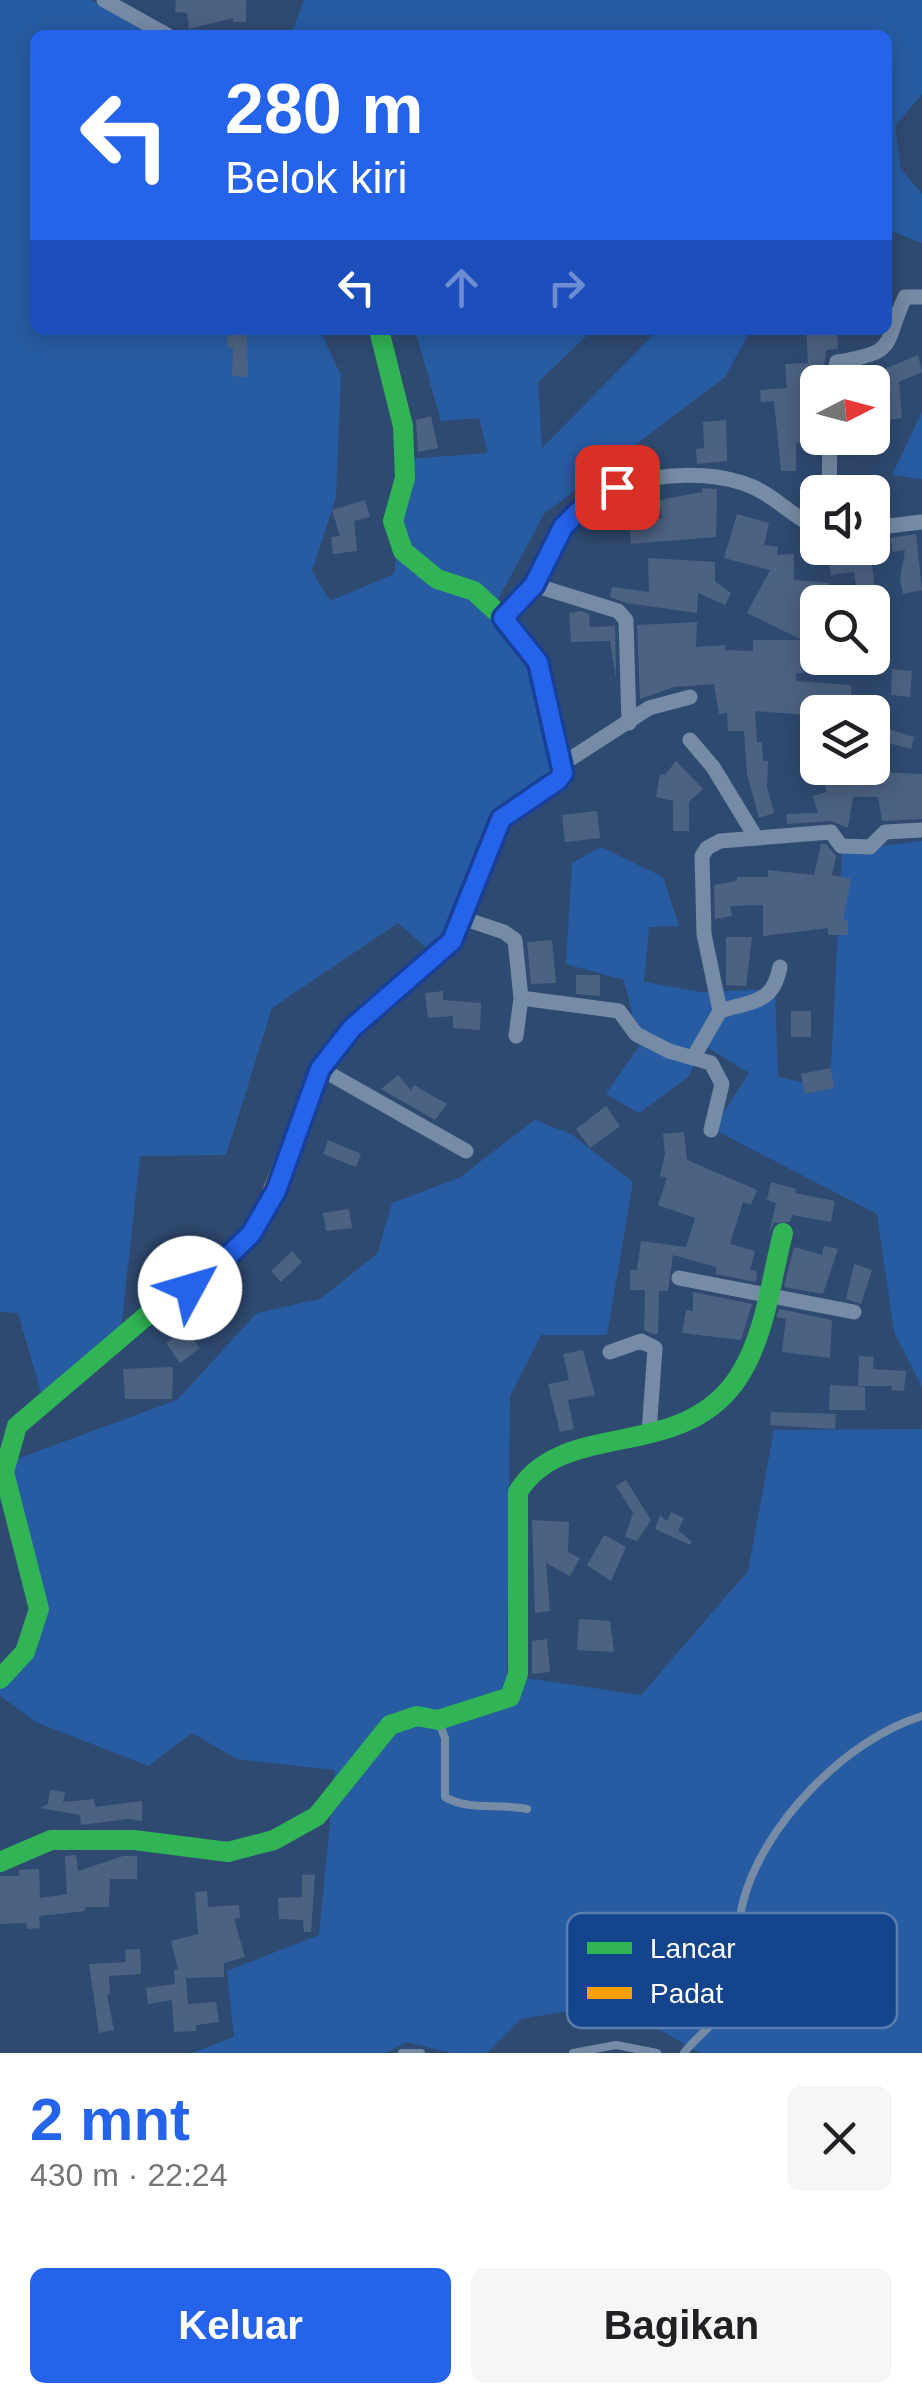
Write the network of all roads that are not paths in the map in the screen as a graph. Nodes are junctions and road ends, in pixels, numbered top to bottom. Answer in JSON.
{"nodes":[{"id":1,"x":104,"y":0,"type":"edge"},
{"id":2,"x":158,"y":30,"type":"edge"},
{"id":3,"x":922,"y":297,"type":"edge"},
{"id":4,"x":892,"y":333,"type":"edge"},
{"id":5,"x":380,"y":335,"type":"edge"},
{"id":6,"x":891,"y":335,"type":"edge"},
{"id":7,"x":836,"y":365,"type":"edge"},
{"id":8,"x":800,"y":516,"type":"edge"},
{"id":9,"x":922,"y":522,"type":"edge"},
{"id":10,"x":890,"y":526,"type":"edge"},
{"id":11,"x":534,"y":585,"type":"junction"},
{"id":12,"x":503,"y":618,"type":"junction"},
{"id":13,"x":690,"y":697,"type":"dead end"},
{"id":14,"x":629,"y":723,"type":"junction"},
{"id":15,"x":690,"y":740,"type":"dead end"},
{"id":16,"x":564,"y":763,"type":"junction"},
{"id":17,"x":922,"y":830,"type":"edge"},
{"id":18,"x":754,"y":836,"type":"junction"},
{"id":19,"x":462,"y":918,"type":"junction"},
{"id":20,"x":780,"y":967,"type":"dead end"},
{"id":21,"x":521,"y":998,"type":"junction"},
{"id":22,"x":720,"y":1011,"type":"junction"},
{"id":23,"x":516,"y":1036,"type":"dead end"},
{"id":24,"x":693,"y":1058,"type":"junction"},
{"id":25,"x":320,"y":1069,"type":"junction"},
{"id":26,"x":711,"y":1130,"type":"dead end"},
{"id":27,"x":466,"y":1151,"type":"dead end"},
{"id":28,"x":783,"y":1232,"type":"dead end"},
{"id":29,"x":680,"y":1278,"type":"dead end"},
{"id":30,"x":765,"y":1296,"type":"junction"},
{"id":31,"x":854,"y":1312,"type":"dead end"},
{"id":32,"x":610,"y":1352,"type":"dead end"},
{"id":33,"x":649,"y":1434,"type":"junction"},
{"id":34,"x":0,"y":1679,"type":"edge"},
{"id":35,"x":922,"y":1716,"type":"edge"},
{"id":36,"x":438,"y":1720,"type":"junction"},
{"id":37,"x":527,"y":1809,"type":"dead end"},
{"id":38,"x":0,"y":1862,"type":"edge"},
{"id":39,"x":742,"y":1913,"type":"edge"},
{"id":40,"x":708,"y":2028,"type":"edge"},
{"id":41,"x":402,"y":2053,"type":"edge"},
{"id":42,"x":421,"y":2053,"type":"edge"},
{"id":43,"x":574,"y":2053,"type":"edge"},
{"id":44,"x":657,"y":2053,"type":"edge"},
{"id":45,"x":684,"y":2053,"type":"edge"}],
"edges":[{"from":1,"to":2,"type":"street"},
{"from":3,"to":4,"type":"street"},
{"from":5,"to":12,"type":"street"},
{"from":6,"to":7,"type":"street"},
{"from":8,"to":11,"type":"street"},
{"from":9,"to":10,"type":"street"},
{"from":11,"to":12,"type":"street"},
{"from":11,"to":14,"type":"street"},
{"from":12,"to":16,"type":"street"},
{"from":13,"to":14,"type":"street"},
{"from":14,"to":16,"type":"street"},
{"from":15,"to":18,"type":"street"},
{"from":16,"to":19,"type":"street"},
{"from":17,"to":18,"type":"street"},
{"from":18,"to":22,"type":"street"},
{"from":19,"to":21,"type":"street"},
{"from":19,"to":25,"type":"street"},
{"from":20,"to":22,"type":"street"},
{"from":21,"to":23,"type":"street"},
{"from":21,"to":24,"type":"street"},
{"from":22,"to":24,"type":"street"},
{"from":24,"to":26,"type":"street"},
{"from":25,"to":27,"type":"street"},
{"from":25,"to":34,"type":"street"},
{"from":28,"to":30,"type":"street"},
{"from":29,"to":30,"type":"street"},
{"from":30,"to":31,"type":"street"},
{"from":30,"to":33,"type":"street"},
{"from":32,"to":33,"type":"street"},
{"from":33,"to":36,"type":"street"},
{"from":35,"to":39,"type":"lane"},
{"from":36,"to":37,"type":"lane"},
{"from":36,"to":38,"type":"street"},
{"from":40,"to":45,"type":"lane"},
{"from":41,"to":42,"type":"lane"},
{"from":43,"to":44,"type":"lane"}]}
